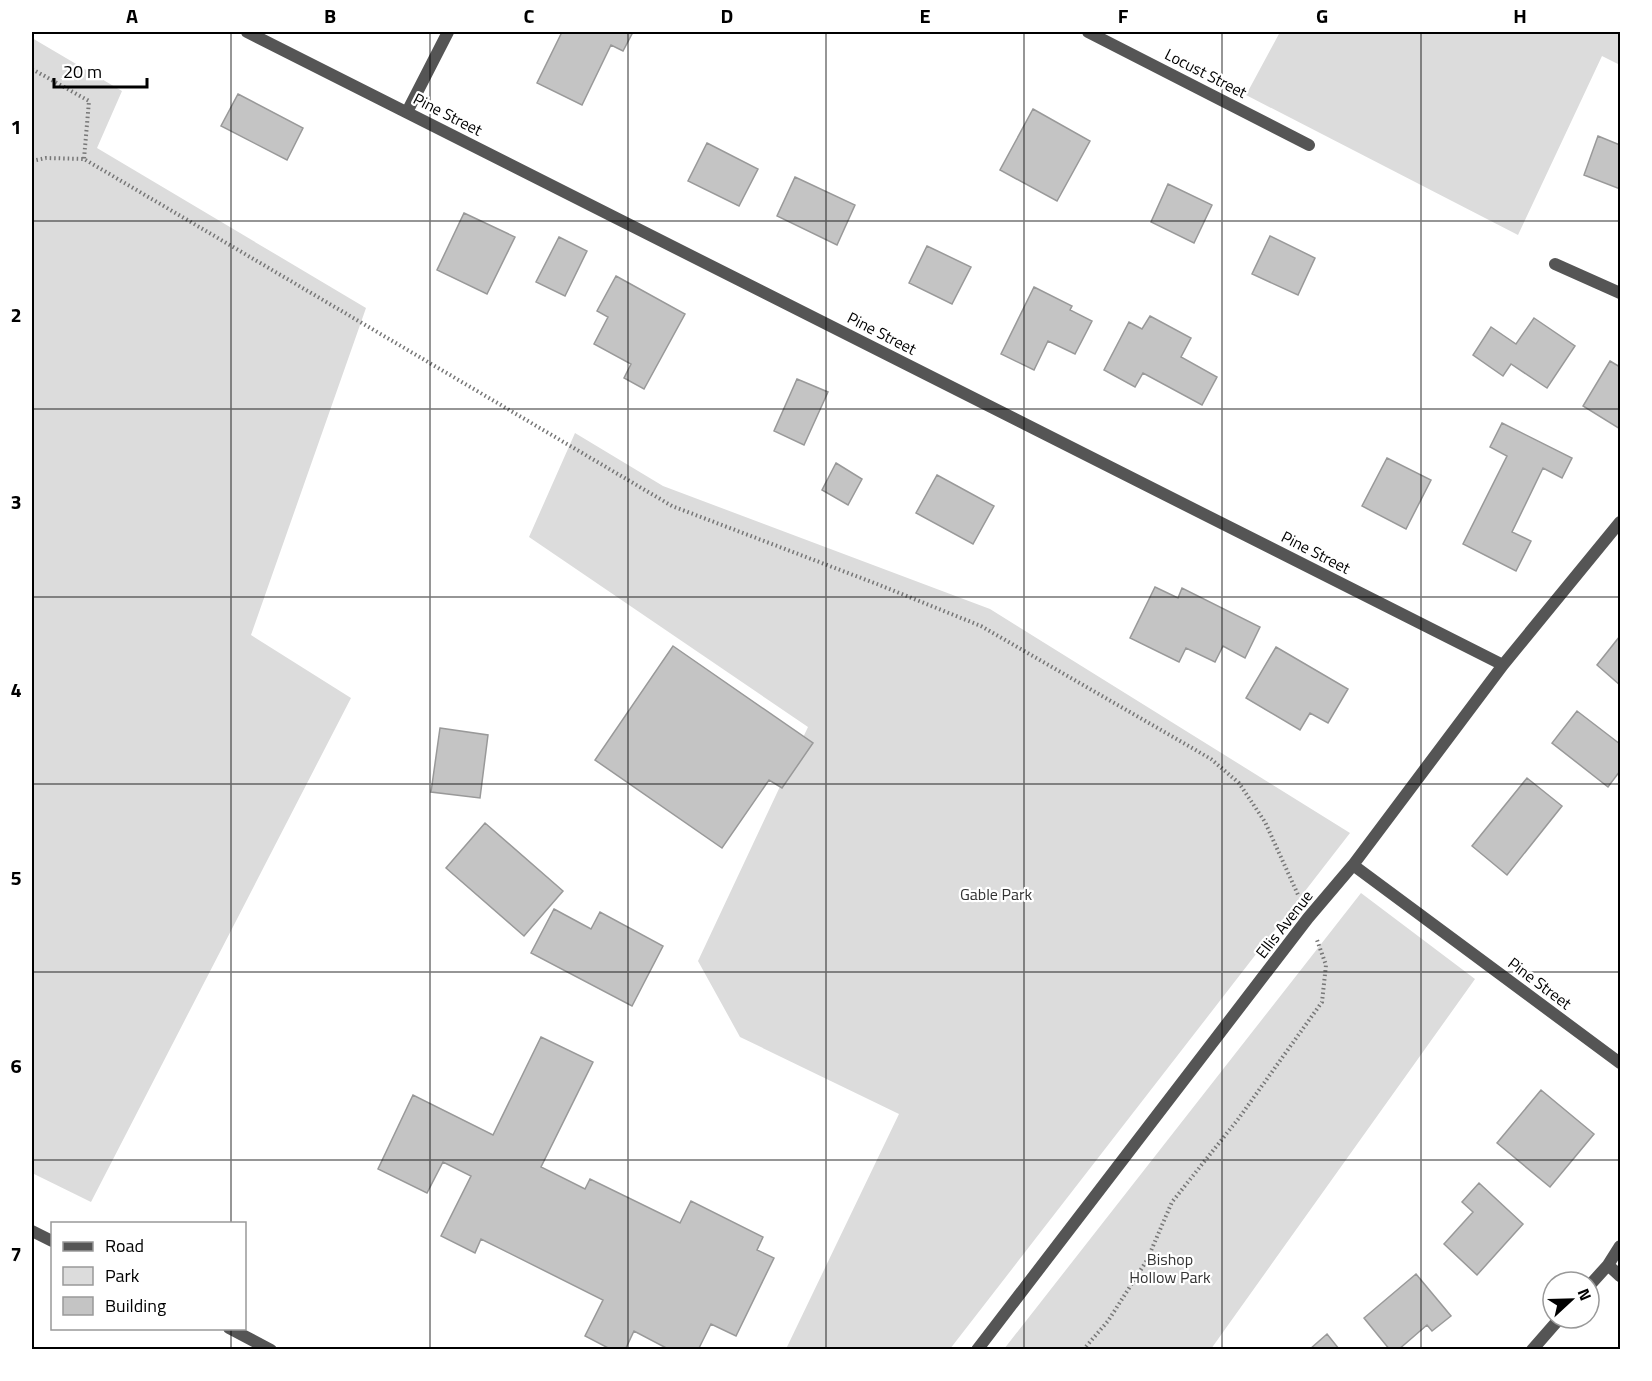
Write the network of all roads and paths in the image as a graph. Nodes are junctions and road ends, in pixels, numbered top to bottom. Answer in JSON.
{"nodes":[{"id":1,"x":247,"y":32,"type":"edge"},
{"id":2,"x":448,"y":32,"type":"edge"},
{"id":3,"x":1088,"y":32,"type":"edge"},
{"id":4,"x":32,"y":69,"type":"edge"},
{"id":5,"x":407,"y":112,"type":"junction"},
{"id":6,"x":1309,"y":145,"type":"dead end"},
{"id":7,"x":84,"y":159,"type":"junction"},
{"id":8,"x":32,"y":161,"type":"edge"},
{"id":9,"x":1556,"y":264,"type":"dead end"},
{"id":10,"x":1620,"y":293,"type":"edge"},
{"id":11,"x":1620,"y":522,"type":"edge"},
{"id":12,"x":1503,"y":665,"type":"junction"},
{"id":13,"x":1353,"y":865,"type":"junction"},
{"id":14,"x":1308,"y":918,"type":"junction"},
{"id":15,"x":1620,"y":1063,"type":"edge"},
{"id":16,"x":32,"y":1231,"type":"edge"},
{"id":17,"x":51,"y":1240,"type":"edge"},
{"id":18,"x":1620,"y":1246,"type":"edge"},
{"id":19,"x":1608,"y":1265,"type":"junction"},
{"id":20,"x":1601,"y":1273,"type":"edge"},
{"id":21,"x":1620,"y":1276,"type":"edge"},
{"id":22,"x":231,"y":1330,"type":"edge"},
{"id":23,"x":1550,"y":1330,"type":"edge"},
{"id":24,"x":271,"y":1350,"type":"edge"},
{"id":25,"x":977,"y":1350,"type":"edge"},
{"id":26,"x":1083,"y":1350,"type":"edge"},
{"id":27,"x":1532,"y":1350,"type":"edge"}],
"edges":[{"from":1,"to":5,"type":"street","name":"Pine Street"},
{"from":2,"to":5,"type":"street"},
{"from":3,"to":6,"type":"street","name":"Locust Street"},
{"from":4,"to":7,"type":"path"},
{"from":5,"to":12,"type":"street","name":"Pine Street"},
{"from":7,"to":8,"type":"path"},
{"from":7,"to":14,"type":"path"},
{"from":9,"to":10,"type":"street"},
{"from":11,"to":12,"type":"street","name":"Ellis Avenue"},
{"from":12,"to":13,"type":"street","name":"Ellis Avenue"},
{"from":13,"to":14,"type":"street","name":"Ellis Avenue"},
{"from":13,"to":15,"type":"street","name":"Pine Street"},
{"from":14,"to":25,"type":"street","name":"Ellis Avenue"},
{"from":14,"to":26,"type":"path"},
{"from":16,"to":17,"type":"street"},
{"from":18,"to":19,"type":"street"},
{"from":19,"to":20,"type":"street"},
{"from":19,"to":21,"type":"street"},
{"from":22,"to":24,"type":"street"},
{"from":23,"to":27,"type":"street"}]}
